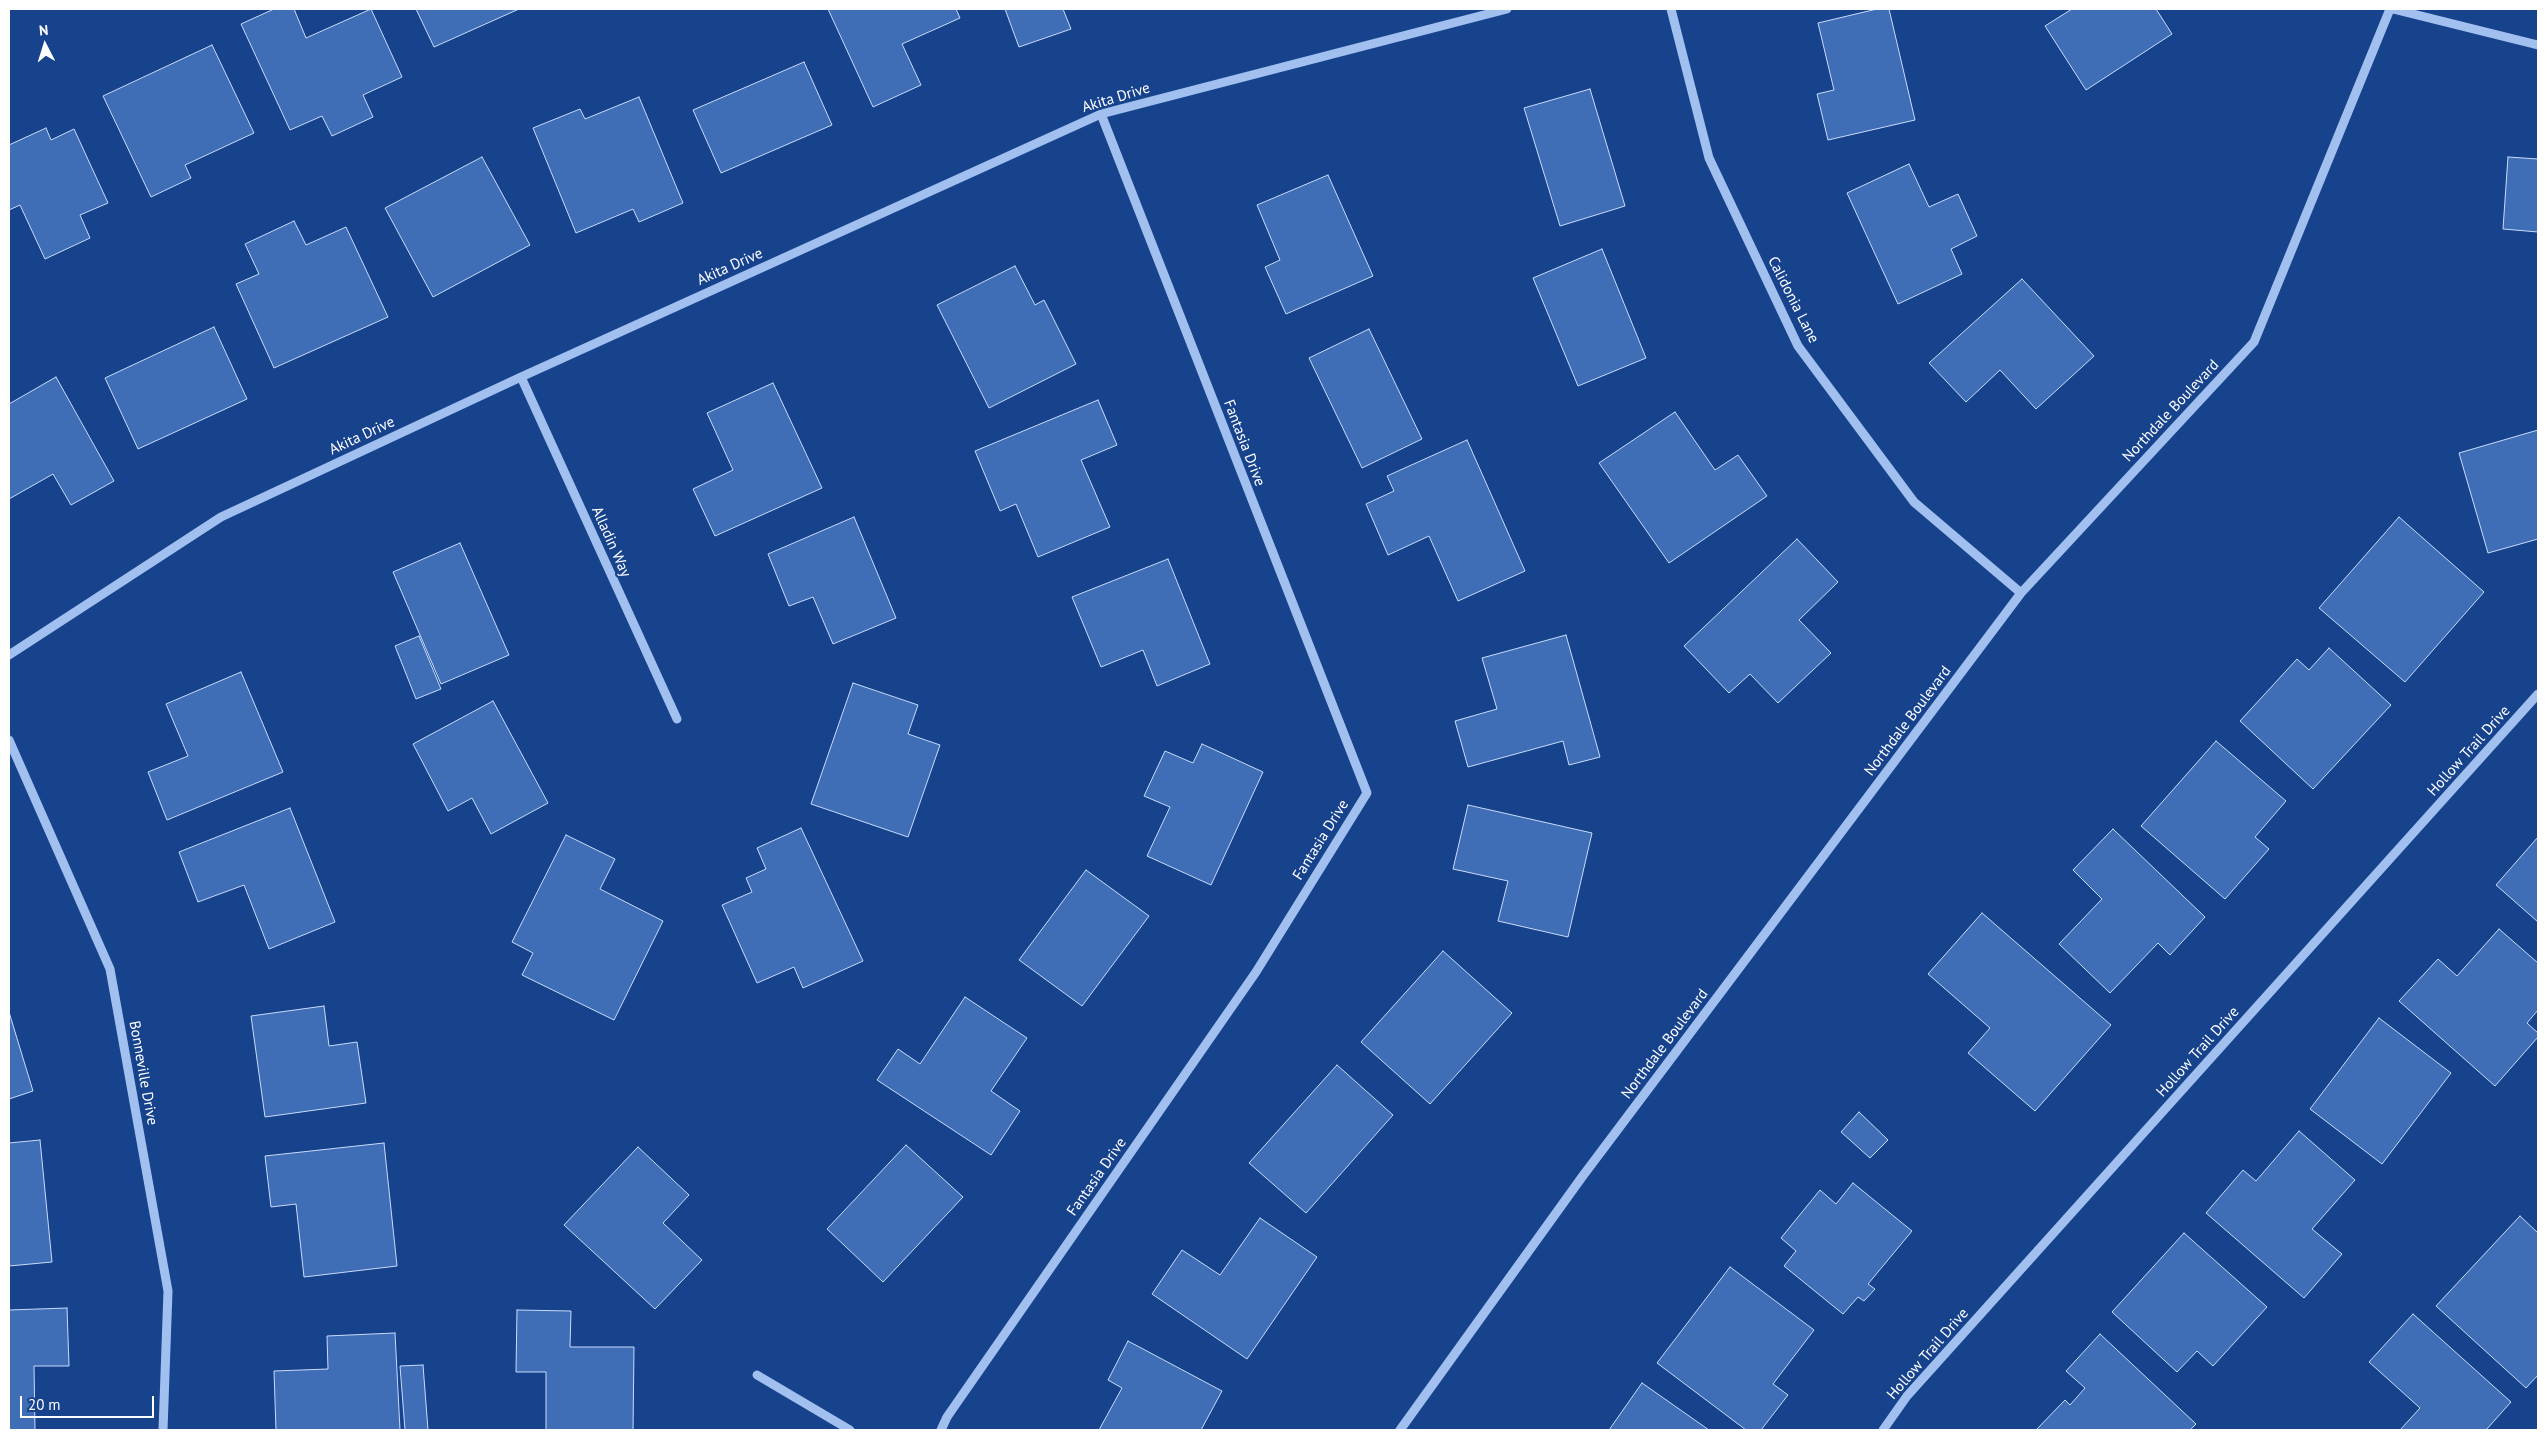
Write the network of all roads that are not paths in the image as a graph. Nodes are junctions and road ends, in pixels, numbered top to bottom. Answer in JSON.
{"nodes":[{"id":1,"x":1507,"y":9,"type":"edge"},
{"id":2,"x":1671,"y":9,"type":"edge"},
{"id":3,"x":2392,"y":9,"type":"edge"},
{"id":4,"x":2538,"y":45,"type":"edge"},
{"id":5,"x":1101,"y":114,"type":"junction"},
{"id":6,"x":521,"y":377,"type":"junction"},
{"id":7,"x":2021,"y":593,"type":"junction"},
{"id":8,"x":9,"y":655,"type":"edge"},
{"id":9,"x":2538,"y":694,"type":"edge"},
{"id":10,"x":677,"y":719,"type":"dead end"},
{"id":11,"x":9,"y":740,"type":"edge"},
{"id":12,"x":757,"y":1375,"type":"dead end"},
{"id":13,"x":163,"y":1430,"type":"edge"},
{"id":14,"x":850,"y":1430,"type":"edge"},
{"id":15,"x":941,"y":1430,"type":"edge"},
{"id":16,"x":1400,"y":1430,"type":"edge"},
{"id":17,"x":1882,"y":1430,"type":"edge"}],
"edges":[{"from":1,"to":5,"type":"street","name":"Akita Drive"},
{"from":2,"to":7,"type":"street","name":"Calidonia Lane"},
{"from":3,"to":4,"type":"street"},
{"from":3,"to":7,"type":"street","name":"Northdale Boulevard"},
{"from":5,"to":6,"type":"street","name":"Akita Drive"},
{"from":5,"to":15,"type":"street","name":"Fantasia Drive"},
{"from":6,"to":8,"type":"street","name":"Akita Drive"},
{"from":6,"to":10,"type":"street","name":"Alladin Way"},
{"from":7,"to":16,"type":"street","name":"Northdale Boulevard"},
{"from":9,"to":17,"type":"street","name":"Hollow Trail Drive"},
{"from":11,"to":13,"type":"street","name":"Bonneville Drive"},
{"from":12,"to":14,"type":"street"}]}
